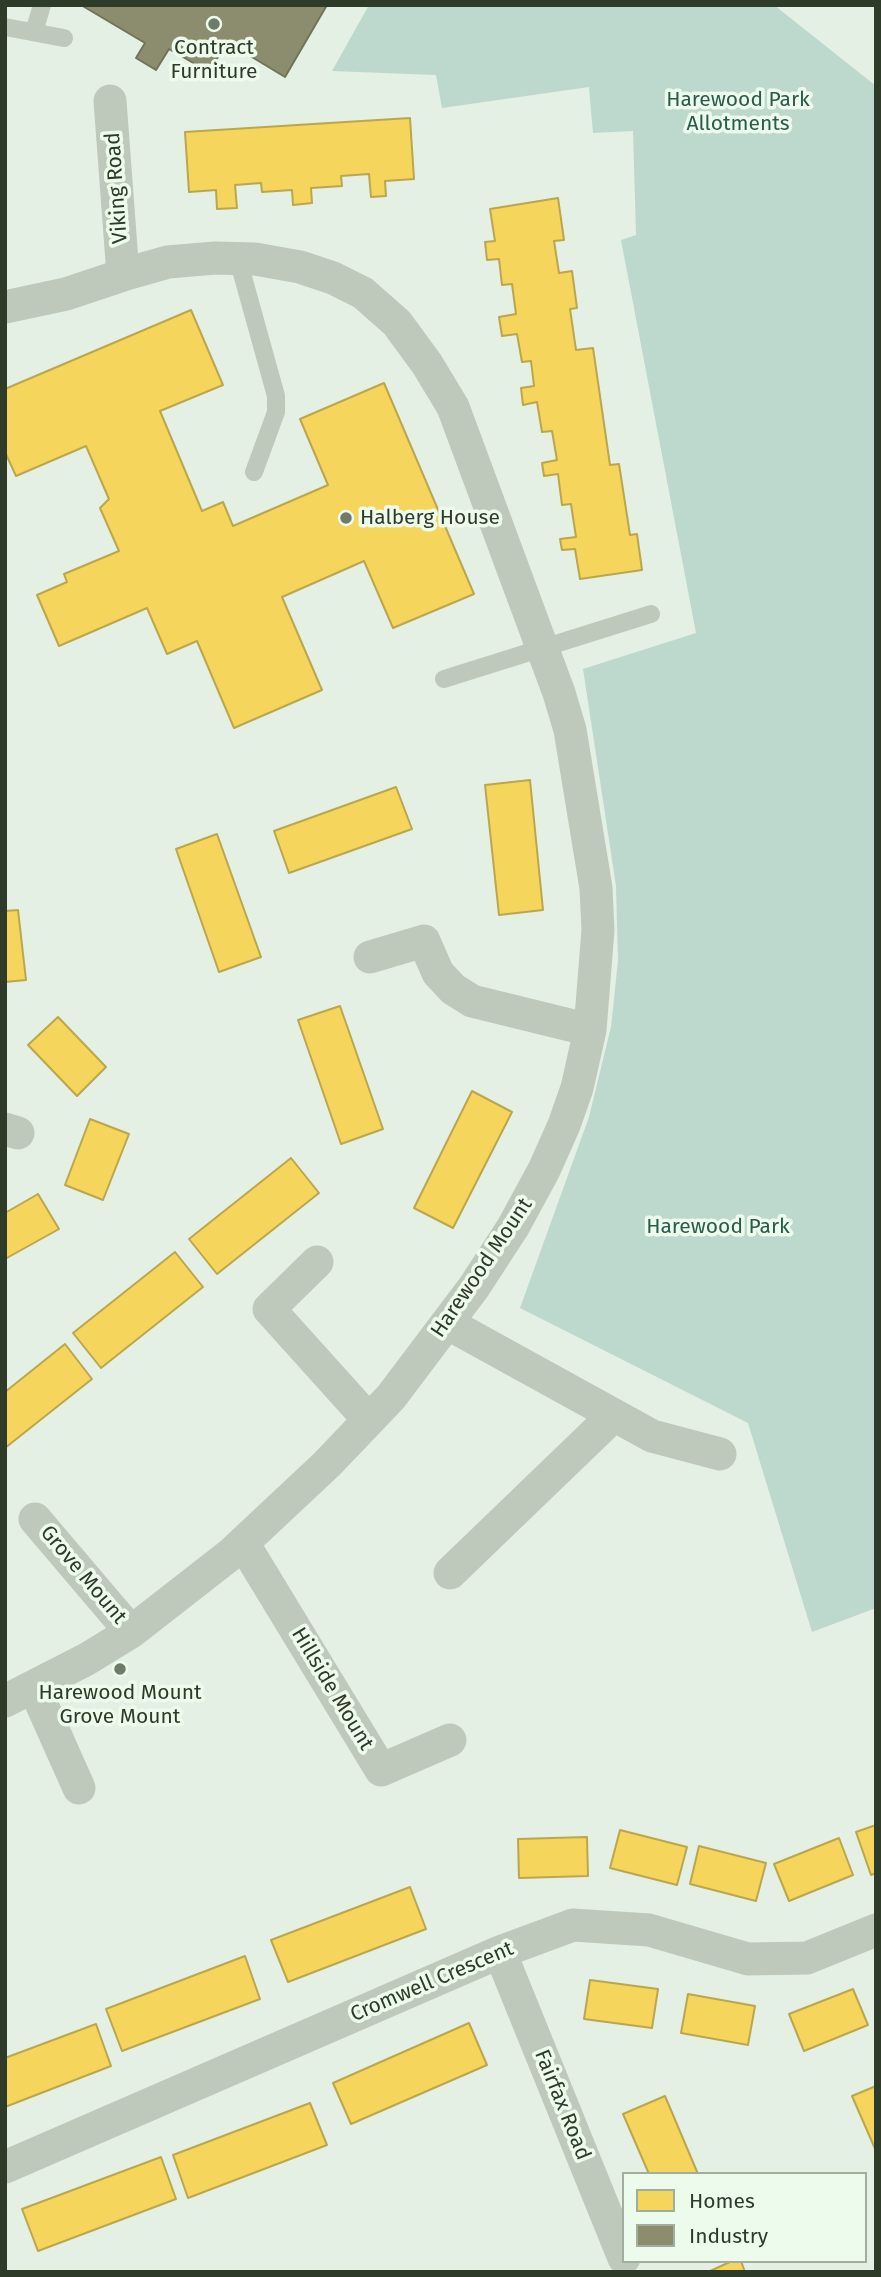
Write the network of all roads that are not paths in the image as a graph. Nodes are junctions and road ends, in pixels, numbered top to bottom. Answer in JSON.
{"nodes":[{"id":1,"x":42,"y":5,"type":"edge"},
{"id":2,"x":5,"y":27,"type":"edge"},
{"id":3,"x":34,"y":32,"type":"junction"},
{"id":4,"x":64,"y":38,"type":"dead end"},
{"id":5,"x":110,"y":101,"type":"dead end"},
{"id":6,"x":238,"y":259,"type":"junction"},
{"id":7,"x":123,"y":275,"type":"junction"},
{"id":8,"x":5,"y":307,"type":"edge"},
{"id":9,"x":254,"y":472,"type":"dead end"},
{"id":10,"x":651,"y":614,"type":"dead end"},
{"id":11,"x":543,"y":648,"type":"junction"},
{"id":12,"x":444,"y":679,"type":"dead end"},
{"id":13,"x":370,"y":957,"type":"dead end"},
{"id":14,"x":590,"y":1030,"type":"junction"},
{"id":15,"x":317,"y":1262,"type":"dead end"},
{"id":16,"x":447,"y":1323,"type":"junction"},
{"id":17,"x":613,"y":1416,"type":"junction"},
{"id":18,"x":369,"y":1420,"type":"junction"},
{"id":19,"x":720,"y":1454,"type":"dead end"},
{"id":20,"x":36,"y":1519,"type":"dead end"},
{"id":21,"x":243,"y":1543,"type":"junction"},
{"id":22,"x":450,"y":1573,"type":"dead end"},
{"id":23,"x":131,"y":1632,"type":"junction"},
{"id":24,"x":20,"y":1694,"type":"edge"},
{"id":25,"x":450,"y":1740,"type":"dead end"},
{"id":26,"x":79,"y":1788,"type":"dead end"},
{"id":27,"x":874,"y":1934,"type":"edge"},
{"id":28,"x":500,"y":1952,"type":"junction"},
{"id":29,"x":5,"y":2167,"type":"edge"},
{"id":30,"x":622,"y":2255,"type":"edge"}],
"edges":[{"from":1,"to":3,"type":"lane"},
{"from":2,"to":3,"type":"lane"},
{"from":3,"to":4,"type":"lane"},
{"from":5,"to":7,"type":"street","name":"Viking Road"},
{"from":6,"to":7,"type":"street","name":"Viking Road"},
{"from":6,"to":9,"type":"lane"},
{"from":6,"to":11,"type":"street","name":"Viking Road"},
{"from":7,"to":8,"type":"street","name":"Viking Road"},
{"from":10,"to":11,"type":"lane"},
{"from":11,"to":12,"type":"lane"},
{"from":11,"to":14,"type":"street","name":"Harewood Mount"},
{"from":13,"to":14,"type":"street"},
{"from":14,"to":16,"type":"street","name":"Harewood Mount"},
{"from":15,"to":18,"type":"street"},
{"from":16,"to":17,"type":"street"},
{"from":16,"to":18,"type":"street","name":"Harewood Mount"},
{"from":17,"to":19,"type":"street"},
{"from":17,"to":22,"type":"street"},
{"from":18,"to":21,"type":"street","name":"Harewood Mount"},
{"from":20,"to":23,"type":"street","name":"Grove Mount"},
{"from":21,"to":23,"type":"street","name":"Harewood Mount"},
{"from":21,"to":25,"type":"street","name":"Hillside Mount"},
{"from":23,"to":24,"type":"street","name":"Harewood Mount"},
{"from":24,"to":26,"type":"street"},
{"from":27,"to":28,"type":"street","name":"Cromwell Crescent"},
{"from":28,"to":29,"type":"street","name":"Cromwell Crescent"},
{"from":28,"to":30,"type":"street","name":"Fairfax Road"}]}
